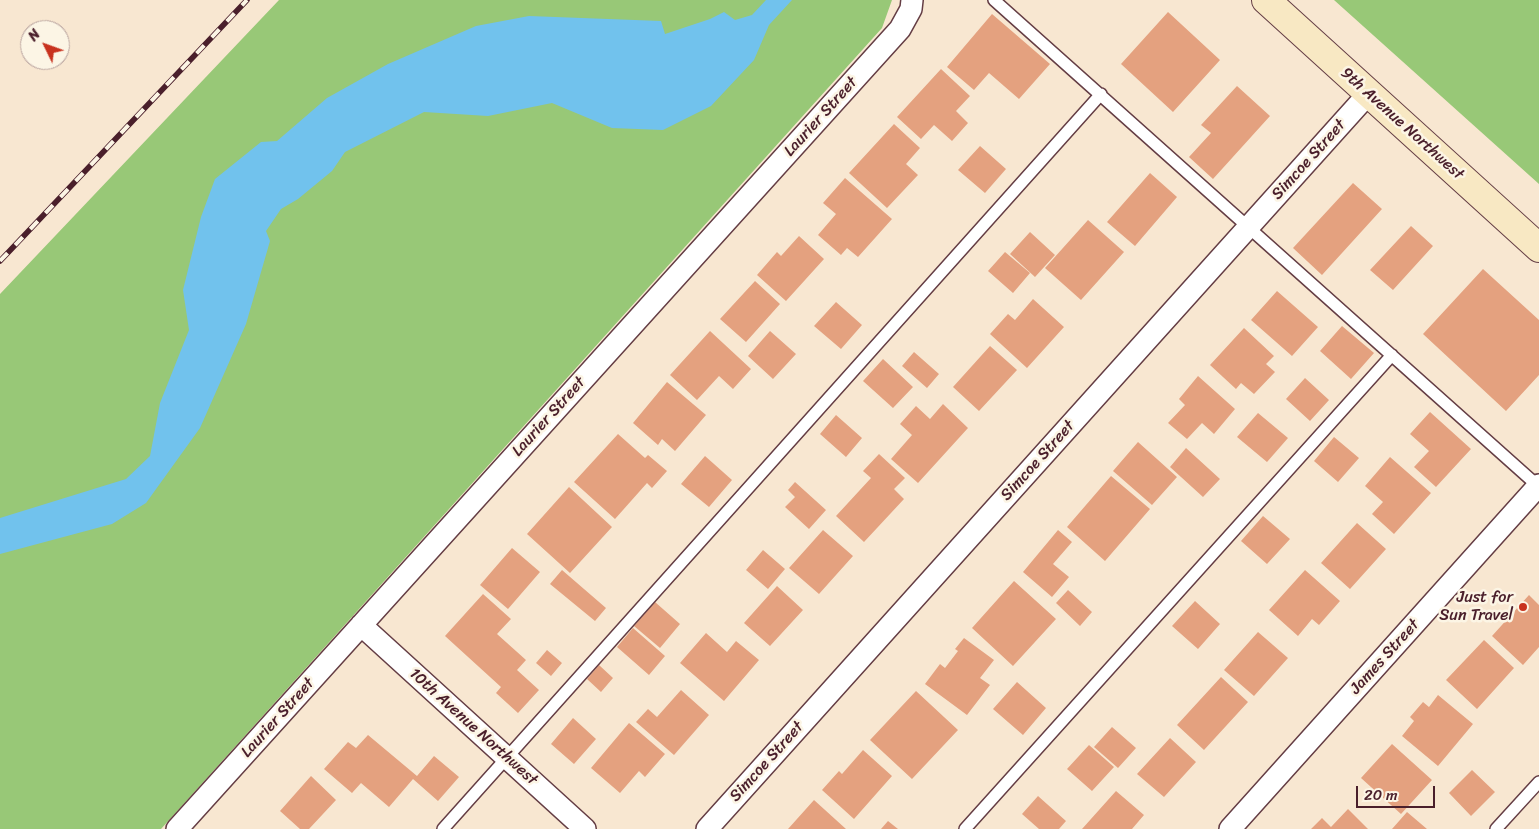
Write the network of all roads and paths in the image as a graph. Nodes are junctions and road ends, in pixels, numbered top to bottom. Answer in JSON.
{"nodes":[{"id":1,"x":912,"y":0,"type":"edge"},
{"id":2,"x":994,"y":0,"type":"edge"},
{"id":3,"x":1266,"y":0,"type":"edge"},
{"id":4,"x":1369,"y":93,"type":"junction"},
{"id":5,"x":1101,"y":94,"type":"junction"},
{"id":6,"x":1249,"y":226,"type":"junction"},
{"id":7,"x":1539,"y":248,"type":"edge"},
{"id":8,"x":1392,"y":355,"type":"junction"},
{"id":9,"x":1539,"y":486,"type":"edge"},
{"id":10,"x":361,"y":625,"type":"junction"},
{"id":11,"x":508,"y":757,"type":"junction"},
{"id":12,"x":1539,"y":782,"type":"edge"},
{"id":13,"x":178,"y":829,"type":"edge"},
{"id":14,"x":443,"y":829,"type":"edge"},
{"id":15,"x":585,"y":829,"type":"edge"},
{"id":16,"x":707,"y":829,"type":"edge"},
{"id":17,"x":965,"y":829,"type":"edge"},
{"id":18,"x":1230,"y":829,"type":"edge"},
{"id":19,"x":1496,"y":829,"type":"edge"}],
"edges":[{"from":1,"to":10,"type":"street","name":"Laurier Street"},
{"from":2,"to":5,"type":"lane"},
{"from":3,"to":4,"type":"main road","name":"9th Avenue Northwest"},
{"from":4,"to":6,"type":"street","name":"Simcoe Street"},
{"from":4,"to":7,"type":"main road","name":"9th Avenue Northwest"},
{"from":5,"to":6,"type":"lane"},
{"from":5,"to":11,"type":"lane"},
{"from":6,"to":8,"type":"lane"},
{"from":6,"to":16,"type":"street","name":"Simcoe Street"},
{"from":8,"to":9,"type":"lane"},
{"from":8,"to":17,"type":"lane"},
{"from":9,"to":18,"type":"street","name":"James Street"},
{"from":10,"to":11,"type":"street","name":"10th Avenue Northwest"},
{"from":10,"to":13,"type":"street","name":"Laurier Street"},
{"from":11,"to":14,"type":"lane"},
{"from":11,"to":15,"type":"street","name":"10th Avenue Northwest"},
{"from":12,"to":19,"type":"lane"}]}
